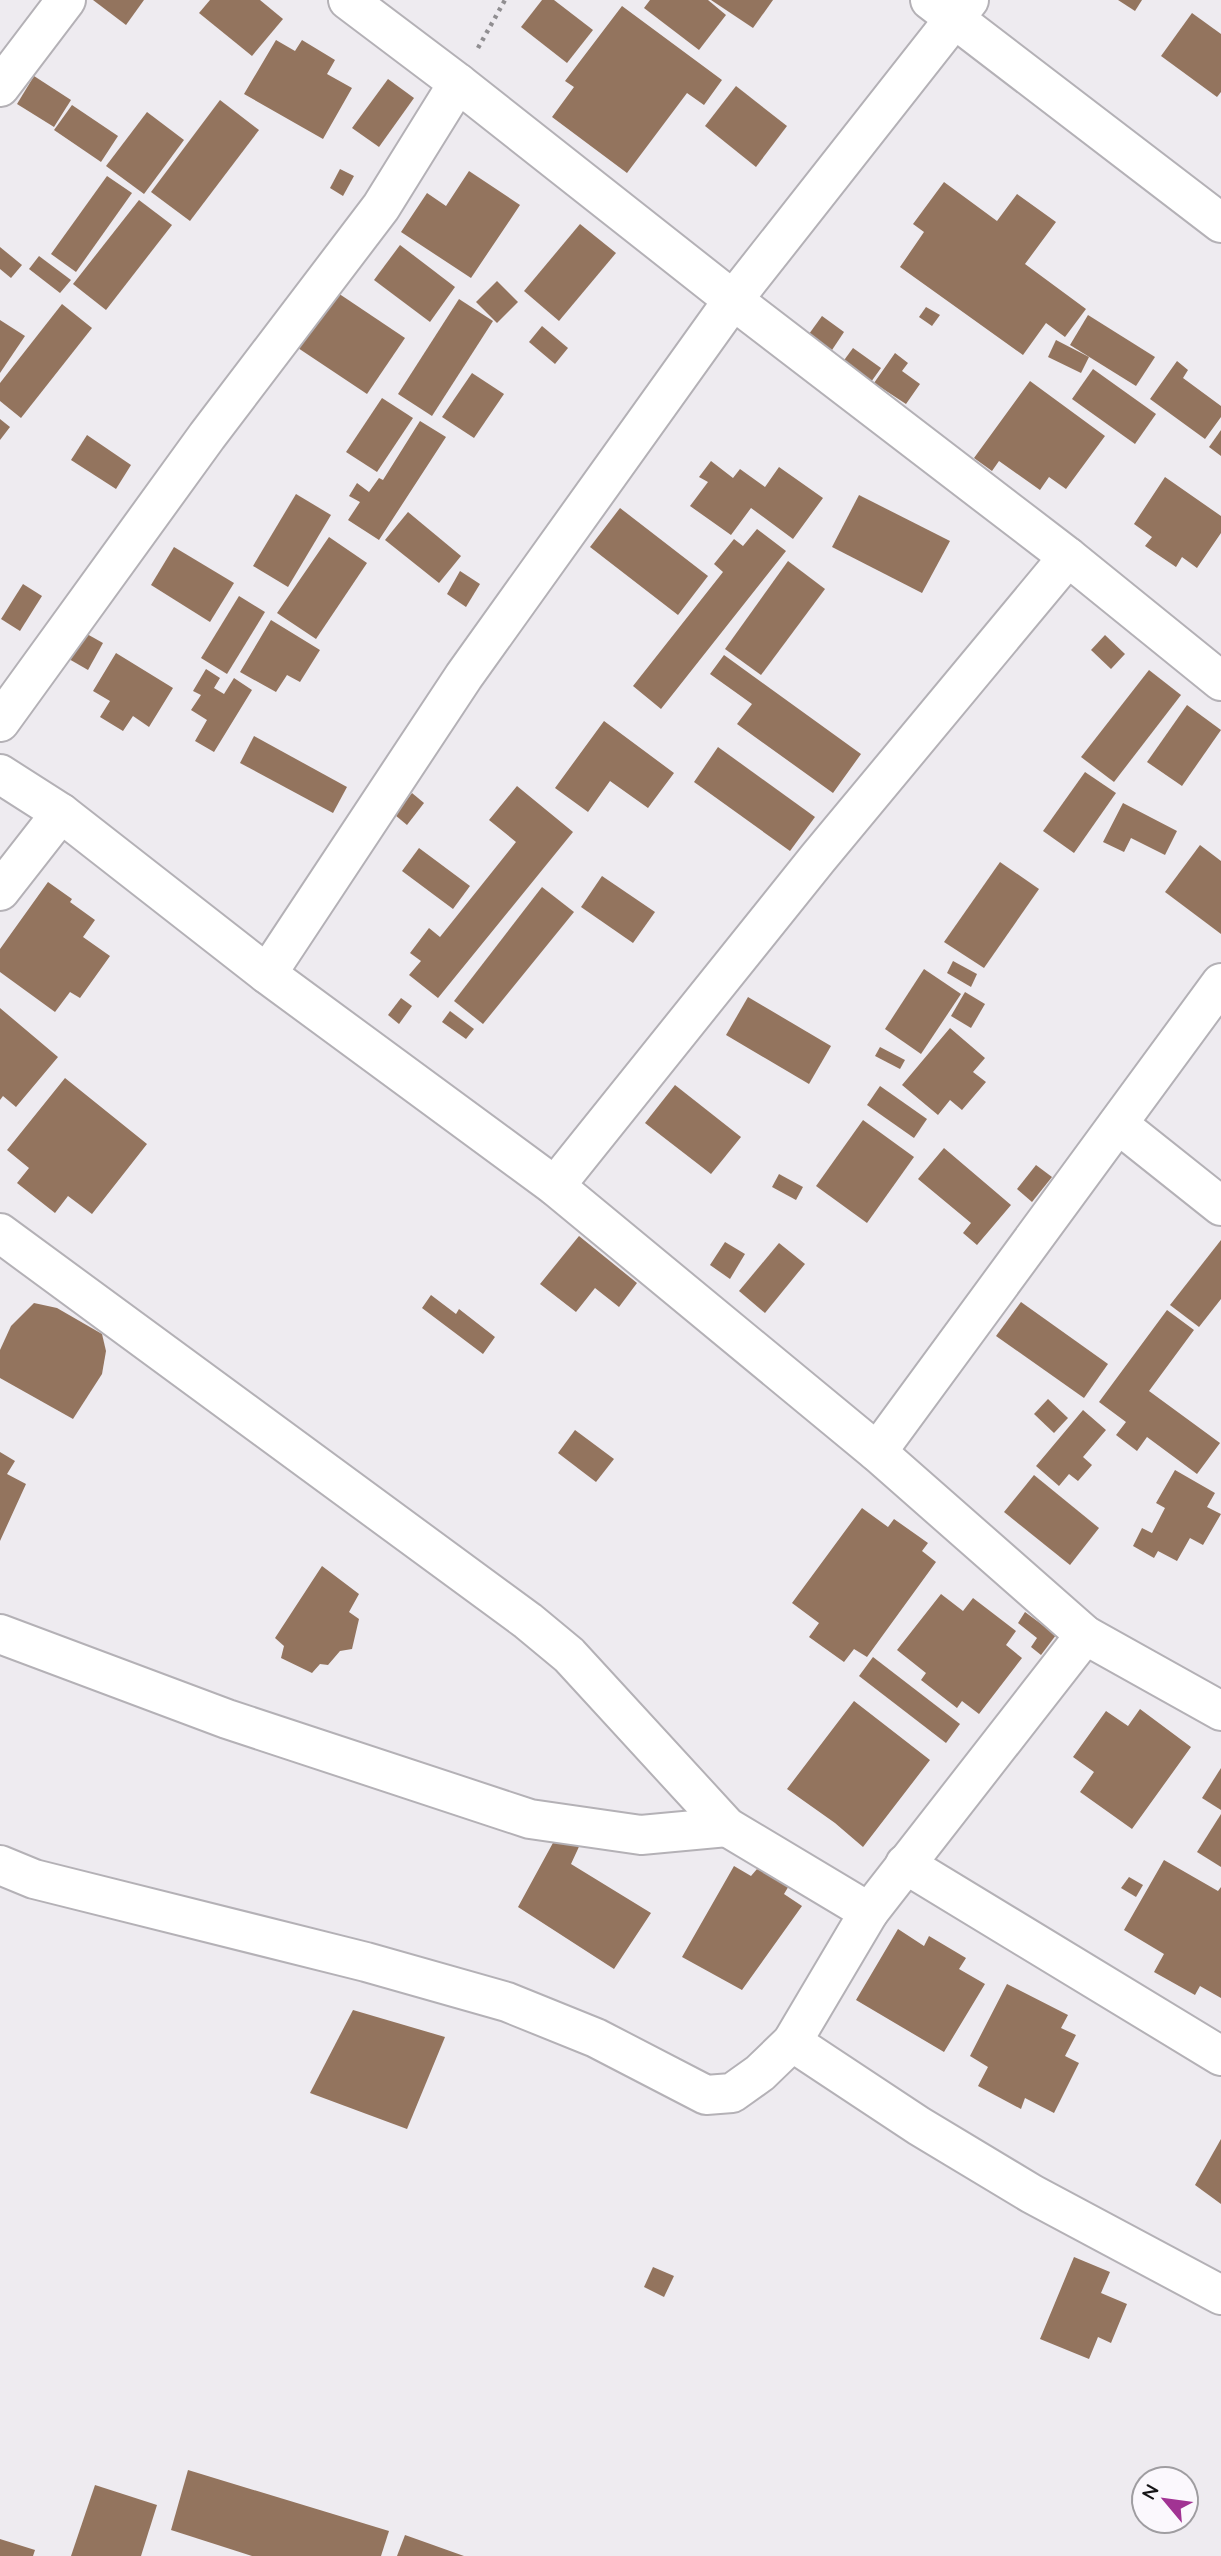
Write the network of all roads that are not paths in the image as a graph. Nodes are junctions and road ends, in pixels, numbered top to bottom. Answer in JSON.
{"nodes":[{"id":1,"x":66,"y":0,"type":"edge"},
{"id":2,"x":348,"y":0,"type":"edge"},
{"id":3,"x":951,"y":6,"type":"edge"},
{"id":4,"x":458,"y":83,"type":"junction"},
{"id":5,"x":0,"y":87,"type":"edge"},
{"id":6,"x":1221,"y":223,"type":"edge"},
{"id":7,"x":733,"y":300,"type":"junction"},
{"id":8,"x":1068,"y":557,"type":"junction"},
{"id":9,"x":1221,"y":681,"type":"edge"},
{"id":10,"x":0,"y":722,"type":"edge"},
{"id":11,"x":0,"y":774,"type":"edge"},
{"id":12,"x":61,"y":813,"type":"junction"},
{"id":13,"x":0,"y":891,"type":"edge"},
{"id":14,"x":267,"y":974,"type":"junction"},
{"id":15,"x":1221,"y":983,"type":"edge"},
{"id":16,"x":1118,"y":1124,"type":"junction"},
{"id":17,"x":555,"y":1186,"type":"junction"},
{"id":18,"x":1221,"y":1206,"type":"edge"},
{"id":19,"x":0,"y":1233,"type":"edge"},
{"id":20,"x":877,"y":1452,"type":"junction"},
{"id":21,"x":0,"y":1634,"type":"edge"},
{"id":22,"x":1085,"y":1635,"type":"junction"},
{"id":23,"x":1221,"y":1711,"type":"edge"},
{"id":24,"x":727,"y":1827,"type":"junction"},
{"id":25,"x":905,"y":1864,"type":"junction"},
{"id":26,"x":0,"y":1865,"type":"edge"},
{"id":27,"x":869,"y":1912,"type":"junction"},
{"id":28,"x":792,"y":2042,"type":"junction"},
{"id":29,"x":1221,"y":2056,"type":"edge"},
{"id":30,"x":1221,"y":2295,"type":"edge"}],
"edges":[{"from":1,"to":5,"type":"street"},
{"from":2,"to":4,"type":"street"},
{"from":3,"to":6,"type":"street"},
{"from":3,"to":7,"type":"street"},
{"from":4,"to":7,"type":"street"},
{"from":4,"to":10,"type":"street"},
{"from":7,"to":8,"type":"street"},
{"from":7,"to":14,"type":"street"},
{"from":8,"to":9,"type":"street"},
{"from":8,"to":17,"type":"street"},
{"from":11,"to":12,"type":"street"},
{"from":12,"to":13,"type":"street"},
{"from":12,"to":14,"type":"street"},
{"from":14,"to":17,"type":"street"},
{"from":15,"to":16,"type":"street"},
{"from":16,"to":18,"type":"street"},
{"from":16,"to":20,"type":"street"},
{"from":17,"to":20,"type":"street"},
{"from":19,"to":24,"type":"street"},
{"from":20,"to":22,"type":"street"},
{"from":21,"to":24,"type":"street"},
{"from":22,"to":23,"type":"street"},
{"from":22,"to":25,"type":"street"},
{"from":24,"to":27,"type":"street"},
{"from":25,"to":27,"type":"street"},
{"from":25,"to":29,"type":"street"},
{"from":26,"to":28,"type":"street"},
{"from":27,"to":28,"type":"street"},
{"from":28,"to":30,"type":"street"}]}
